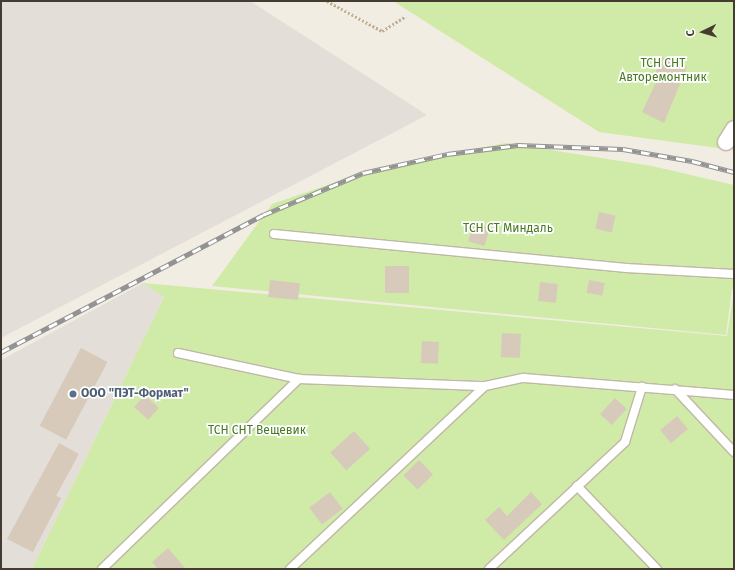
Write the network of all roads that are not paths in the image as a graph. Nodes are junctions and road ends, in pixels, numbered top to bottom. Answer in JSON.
{"nodes":[{"id":1,"x":274,"y":234,"type":"dead end"},
{"id":2,"x":734,"y":274,"type":"edge"},
{"id":3,"x":178,"y":353,"type":"dead end"},
{"id":4,"x":299,"y":378,"type":"junction"},
{"id":5,"x":484,"y":386,"type":"junction"},
{"id":6,"x":642,"y":387,"type":"junction"},
{"id":7,"x":675,"y":389,"type":"junction"},
{"id":8,"x":734,"y":395,"type":"edge"},
{"id":9,"x":734,"y":452,"type":"edge"},
{"id":10,"x":577,"y":486,"type":"junction"},
{"id":11,"x":102,"y":569,"type":"edge"},
{"id":12,"x":290,"y":569,"type":"edge"},
{"id":13,"x":488,"y":569,"type":"edge"},
{"id":14,"x":657,"y":569,"type":"edge"}],
"edges":[{"from":1,"to":2,"type":"lane"},
{"from":3,"to":4,"type":"lane"},
{"from":4,"to":5,"type":"lane"},
{"from":4,"to":11,"type":"lane"},
{"from":5,"to":6,"type":"lane"},
{"from":5,"to":12,"type":"lane"},
{"from":6,"to":7,"type":"lane"},
{"from":6,"to":10,"type":"lane"},
{"from":7,"to":8,"type":"lane"},
{"from":7,"to":9,"type":"lane"},
{"from":10,"to":13,"type":"lane"},
{"from":10,"to":14,"type":"lane"}]}
